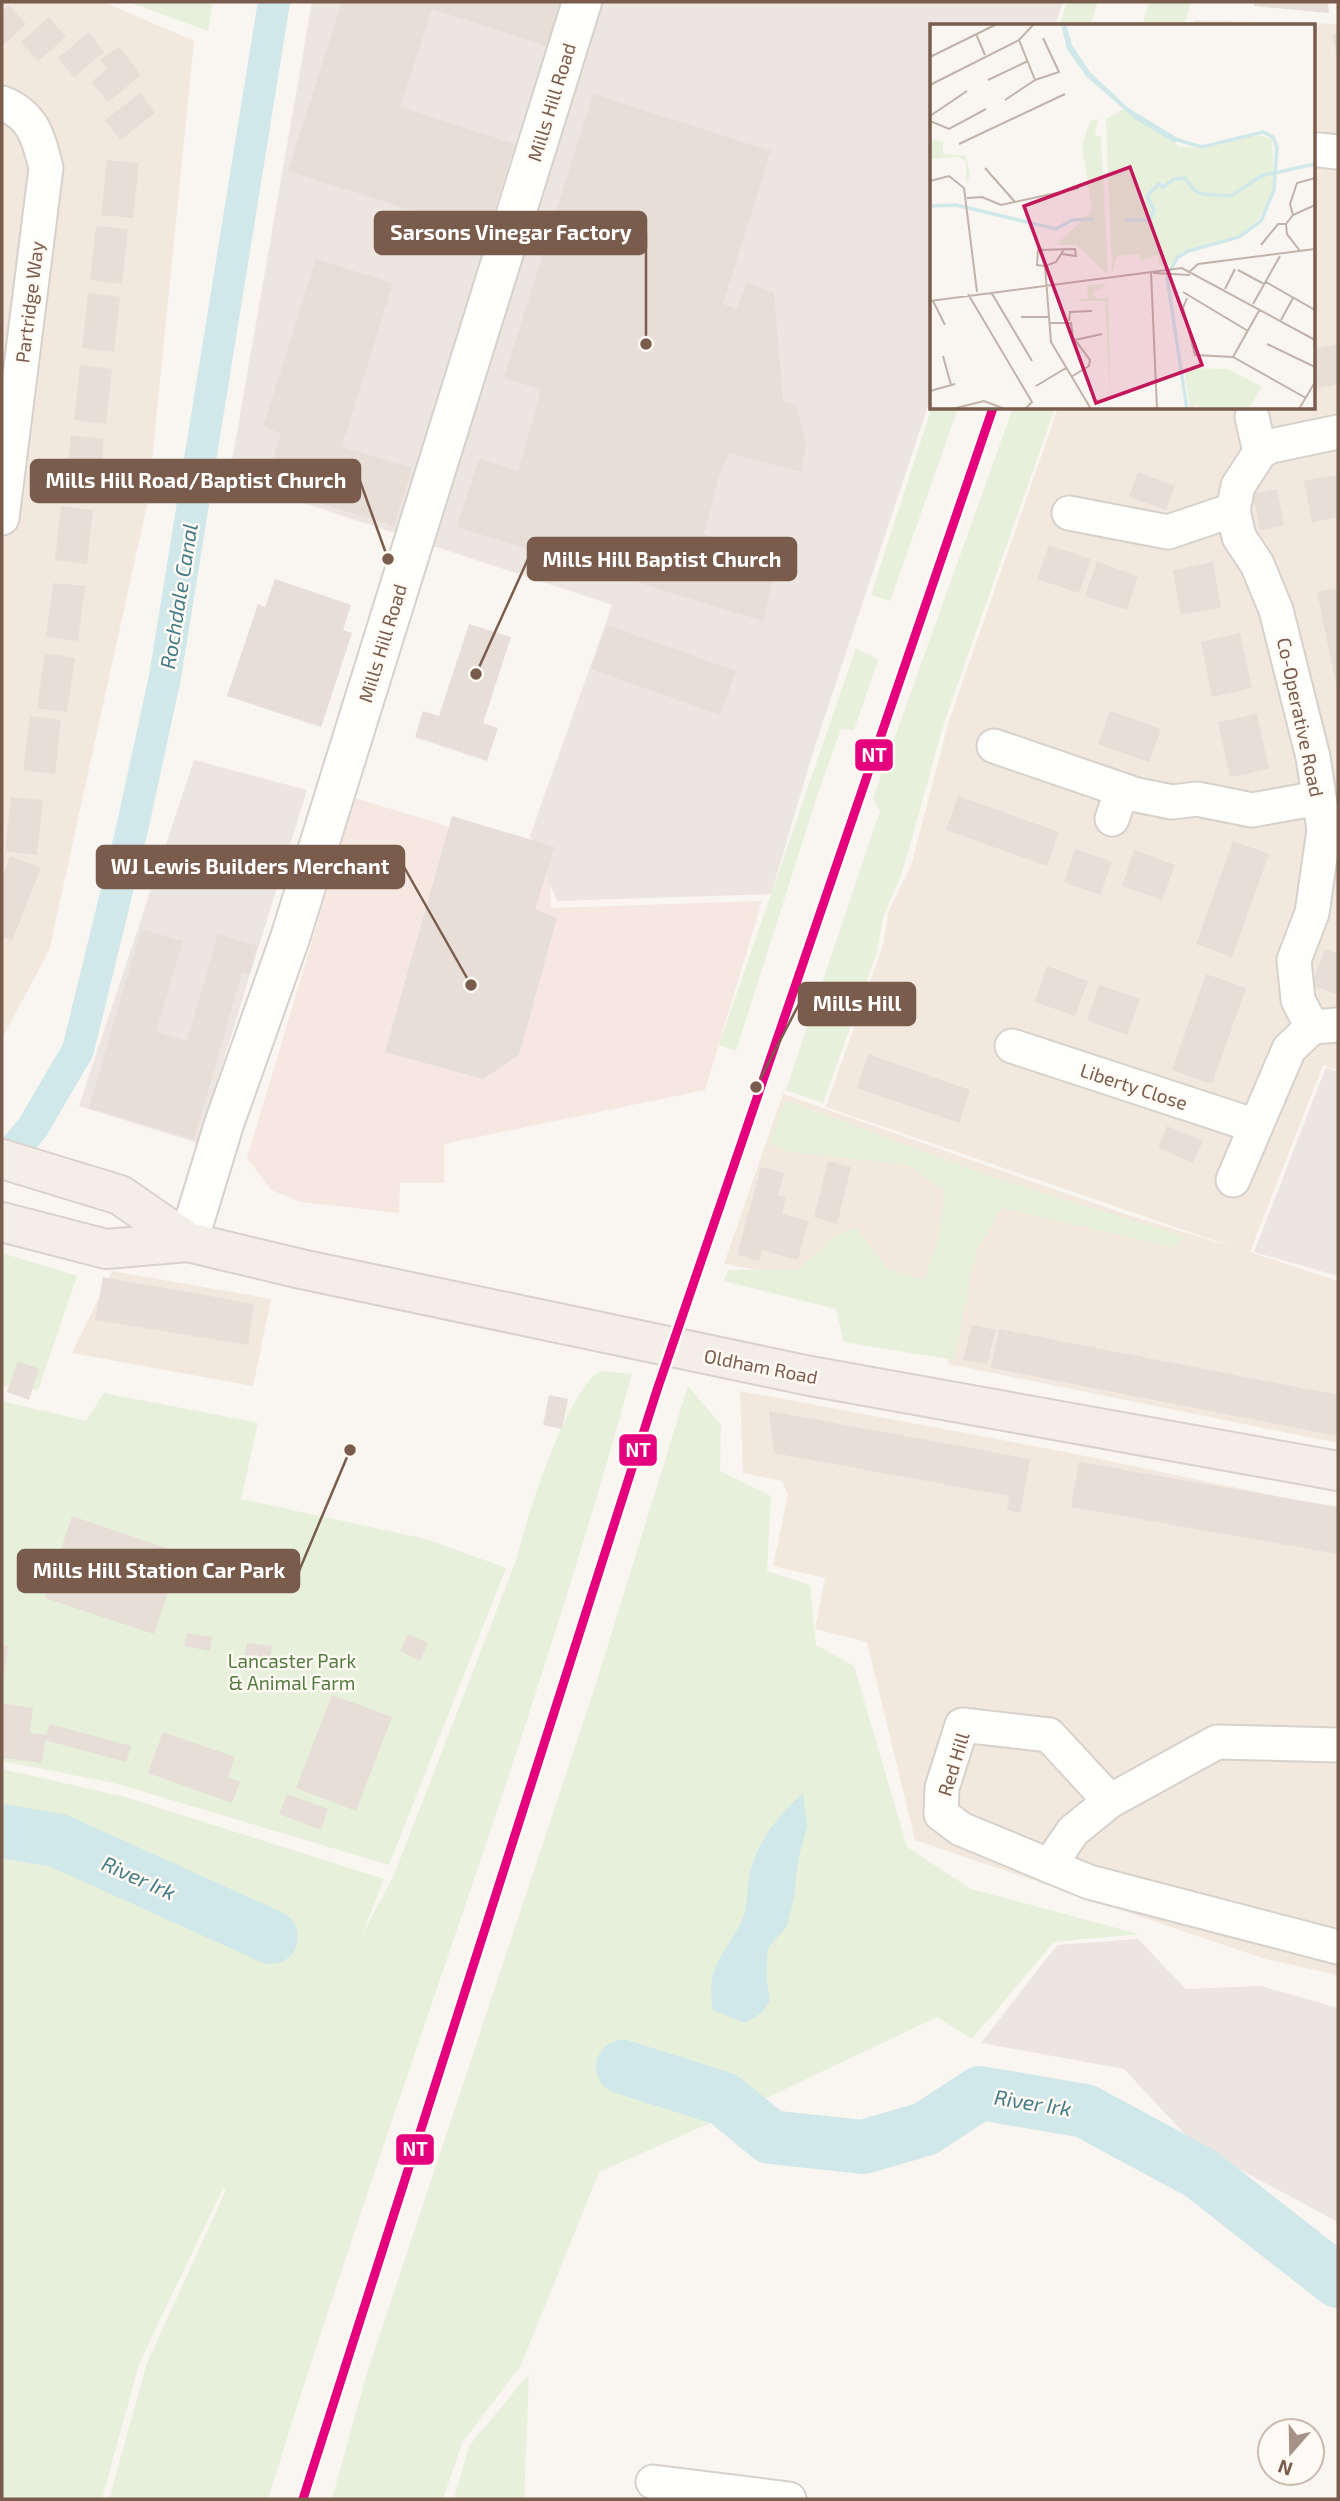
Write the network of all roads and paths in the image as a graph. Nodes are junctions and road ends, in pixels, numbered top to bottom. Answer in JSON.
{"nodes":[{"id":1,"x":582,"y":2,"type":"edge"},
{"id":2,"x":2,"y":103,"type":"edge"},
{"id":3,"x":1252,"y":417,"type":"dead end"},
{"id":4,"x":1338,"y":432,"type":"edge"},
{"id":5,"x":1260,"y":452,"type":"junction"},
{"id":6,"x":1233,"y":510,"type":"junction"},
{"id":7,"x":1069,"y":513,"type":"dead end"},
{"id":8,"x":2,"y":518,"type":"edge"},
{"id":9,"x":994,"y":746,"type":"dead end"},
{"id":10,"x":1319,"y":798,"type":"junction"},
{"id":11,"x":1325,"y":1026,"type":"edge"},
{"id":12,"x":1012,"y":1046,"type":"dead end"},
{"id":13,"x":1256,"y":1126,"type":"junction"},
{"id":14,"x":19,"y":1164,"type":"edge"},
{"id":15,"x":1233,"y":1180,"type":"dead end"},
{"id":16,"x":13,"y":1226,"type":"edge"},
{"id":17,"x":188,"y":1242,"type":"junction"},
{"id":18,"x":1338,"y":1471,"type":"edge"},
{"id":19,"x":1338,"y":1745,"type":"edge"},
{"id":20,"x":1110,"y":1801,"type":"junction"},
{"id":21,"x":1049,"y":1866,"type":"junction"},
{"id":22,"x":1338,"y":1947,"type":"edge"},
{"id":23,"x":653,"y":2482,"type":"dead end"},
{"id":24,"x":789,"y":2499,"type":"edge"}],
"edges":[{"from":1,"to":17,"type":"street","name":"Mills Hill Road"},
{"from":2,"to":8,"type":"street","name":"Partridge Way"},
{"from":3,"to":5,"type":"street"},
{"from":4,"to":5,"type":"street"},
{"from":5,"to":6,"type":"street"},
{"from":6,"to":7,"type":"street"},
{"from":6,"to":10,"type":"street","name":"Co-Operative Road"},
{"from":9,"to":10,"type":"street"},
{"from":10,"to":11,"type":"street","name":"Co-Operative Road"},
{"from":11,"to":13,"type":"street"},
{"from":12,"to":13,"type":"street","name":"Liberty Close"},
{"from":13,"to":15,"type":"street"},
{"from":14,"to":17,"type":"main road"},
{"from":16,"to":17,"type":"main road"},
{"from":17,"to":18,"type":"main road","name":"Oldham Road"},
{"from":19,"to":20,"type":"street"},
{"from":20,"to":21,"type":"street"},
{"from":20,"to":21,"type":"street","name":"Red Hill"},
{"from":21,"to":22,"type":"street"},
{"from":23,"to":24,"type":"street"}]}
